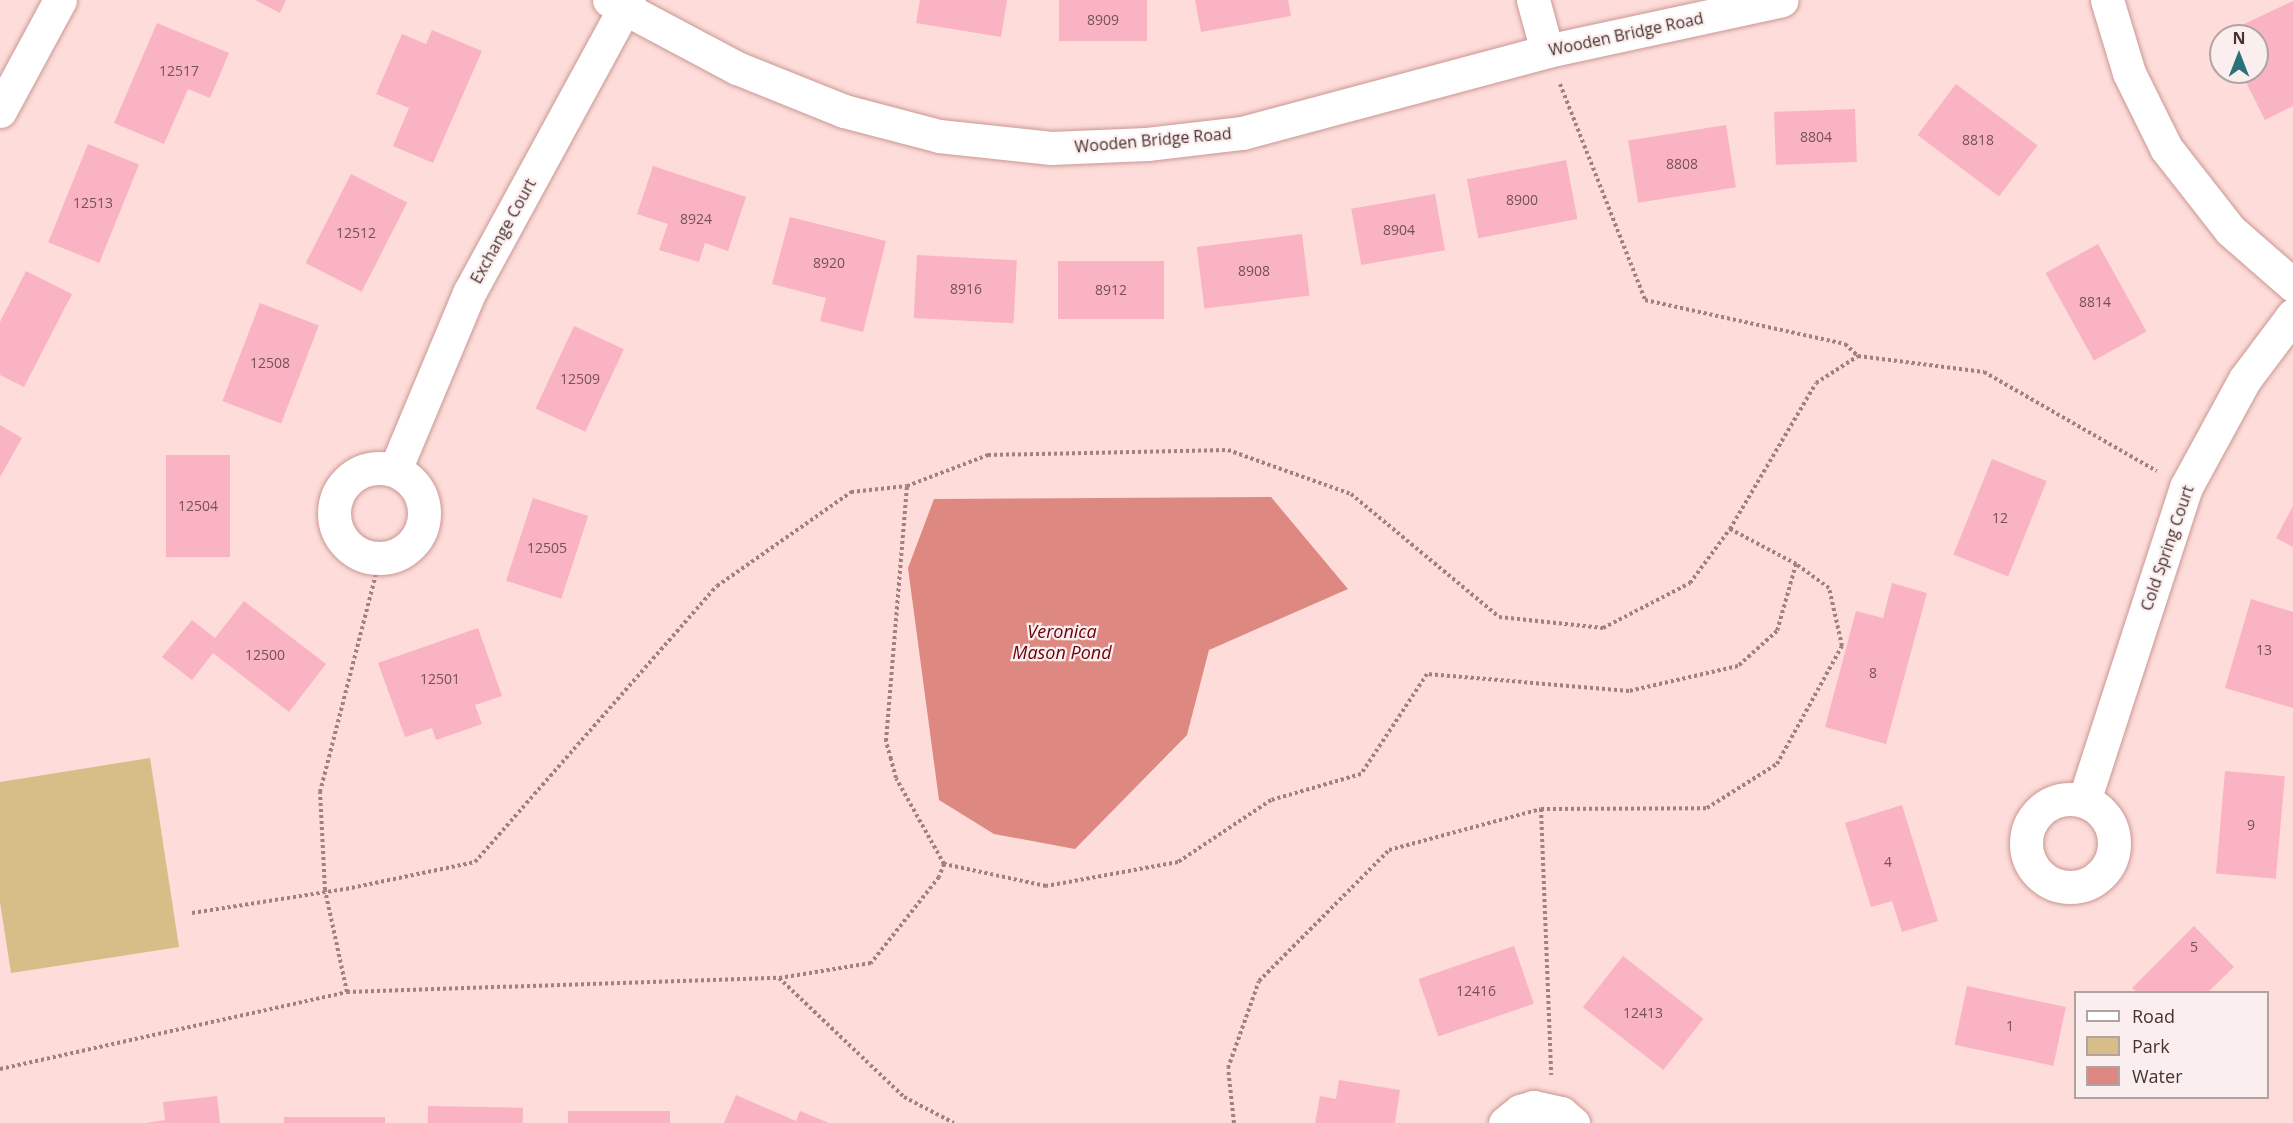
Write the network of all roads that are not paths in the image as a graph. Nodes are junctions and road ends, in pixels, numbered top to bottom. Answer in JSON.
{"nodes":[{"id":1,"x":60,"y":0,"type":"edge"},
{"id":2,"x":1533,"y":0,"type":"edge"},
{"id":3,"x":1782,"y":0,"type":"edge"},
{"id":4,"x":2107,"y":0,"type":"edge"},
{"id":5,"x":621,"y":3,"type":"edge"},
{"id":6,"x":1547,"y":51,"type":"junction"},
{"id":7,"x":0,"y":111,"type":"edge"},
{"id":8,"x":2293,"y":285,"type":"edge"},
{"id":9,"x":2293,"y":315,"type":"edge"},
{"id":10,"x":394,"y":470,"type":"junction"},
{"id":11,"x":2084,"y":801,"type":"dead end"},
{"id":12,"x":1505,"y":1123,"type":"edge"},
{"id":13,"x":1573,"y":1123,"type":"edge"}],
"edges":[{"from":1,"to":7,"type":"street"},
{"from":2,"to":6,"type":"street"},
{"from":3,"to":6,"type":"street","name":"Wooden Bridge Road"},
{"from":4,"to":8,"type":"street"},
{"from":5,"to":6,"type":"street","name":"Wooden Bridge Road"},
{"from":5,"to":10,"type":"street","name":"Exchange Court"},
{"from":9,"to":11,"type":"street","name":"Cold Spring Court"},
{"from":10,"to":10,"type":"street"},
{"from":12,"to":13,"type":"street"}]}
